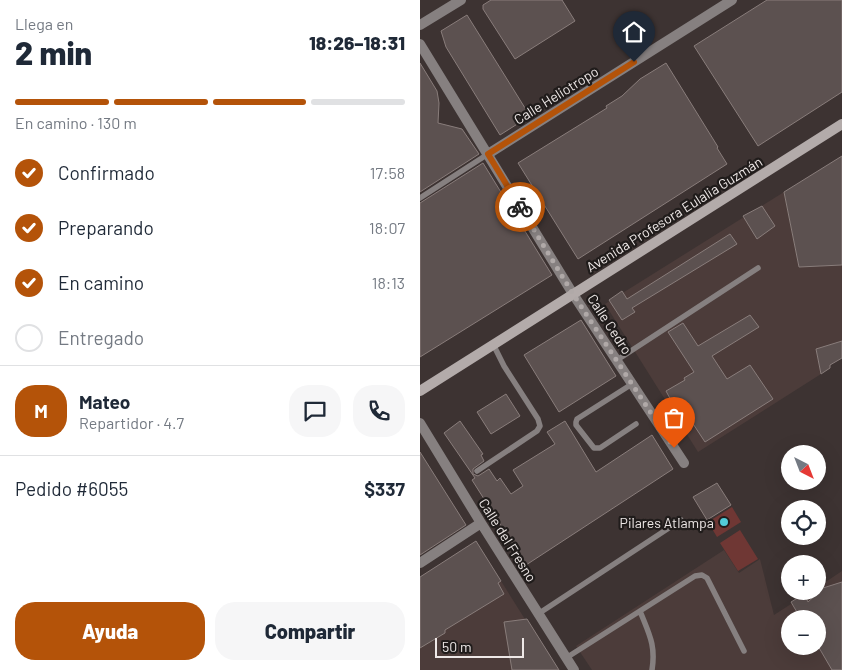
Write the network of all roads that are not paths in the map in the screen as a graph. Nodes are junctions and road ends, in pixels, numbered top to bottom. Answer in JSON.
{"nodes":[{"id":1,"x":461,"y":0,"type":"edge"},
{"id":2,"x":732,"y":0,"type":"edge"},
{"id":3,"x":420,"y":26,"type":"edge"},
{"id":4,"x":420,"y":44,"type":"edge"},
{"id":5,"x":842,"y":124,"type":"edge"},
{"id":6,"x":488,"y":154,"type":"junction"},
{"id":7,"x":420,"y":198,"type":"edge"},
{"id":8,"x":758,"y":268,"type":"dead end"},
{"id":9,"x":573,"y":294,"type":"junction"},
{"id":10,"x":493,"y":344,"type":"junction"},
{"id":11,"x":617,"y":360,"type":"junction"},
{"id":12,"x":632,"y":384,"type":"junction"},
{"id":13,"x":420,"y":391,"type":"edge"},
{"id":14,"x":420,"y":423,"type":"edge"},
{"id":15,"x":636,"y":424,"type":"dead end"},
{"id":16,"x":684,"y":463,"type":"dead end"},
{"id":17,"x":477,"y":471,"type":"dead end"},
{"id":18,"x":681,"y":520,"type":"dead end"},
{"id":19,"x":481,"y":523,"type":"junction"},
{"id":20,"x":420,"y":562,"type":"edge"},
{"id":21,"x":640,"y":611,"type":"junction"},
{"id":22,"x":538,"y":614,"type":"junction"},
{"id":23,"x":744,"y":651,"type":"dead end"},
{"id":24,"x":566,"y":658,"type":"junction"},
{"id":25,"x":574,"y":670,"type":"edge"},
{"id":26,"x":652,"y":670,"type":"edge"}],
"edges":[{"from":1,"to":3,"type":"street"},
{"from":2,"to":6,"type":"street","name":"Calle Heliotropo"},
{"from":4,"to":6,"type":"street","name":"Calle Cedro"},
{"from":5,"to":9,"type":"main road","name":"Avenida Profesora Eulalia Guzmán"},
{"from":6,"to":7,"type":"lane","name":"Calle Heliotropo"},
{"from":6,"to":9,"type":"street","name":"Calle Cedro"},
{"from":8,"to":11,"type":"lane"},
{"from":9,"to":10,"type":"main road","name":"Avenida Profesora Eulalia Guzmán"},
{"from":9,"to":11,"type":"street","name":"Calle Cedro"},
{"from":10,"to":13,"type":"main road","name":"Avenida Profesora Eulalia Guzmán"},
{"from":10,"to":17,"type":"lane"},
{"from":11,"to":12,"type":"street","name":"Calle Cedro"},
{"from":12,"to":15,"type":"lane"},
{"from":12,"to":16,"type":"street","name":"Calle Cedro"},
{"from":14,"to":19,"type":"street","name":"Calle del Fresno"},
{"from":18,"to":22,"type":"lane"},
{"from":19,"to":20,"type":"street"},
{"from":19,"to":22,"type":"street","name":"Calle del Fresno"},
{"from":21,"to":23,"type":"lane"},
{"from":21,"to":24,"type":"lane"},
{"from":21,"to":26,"type":"lane"},
{"from":22,"to":24,"type":"street","name":"Calle del Fresno"},
{"from":24,"to":25,"type":"street","name":"Calle del Fresno"}]}
